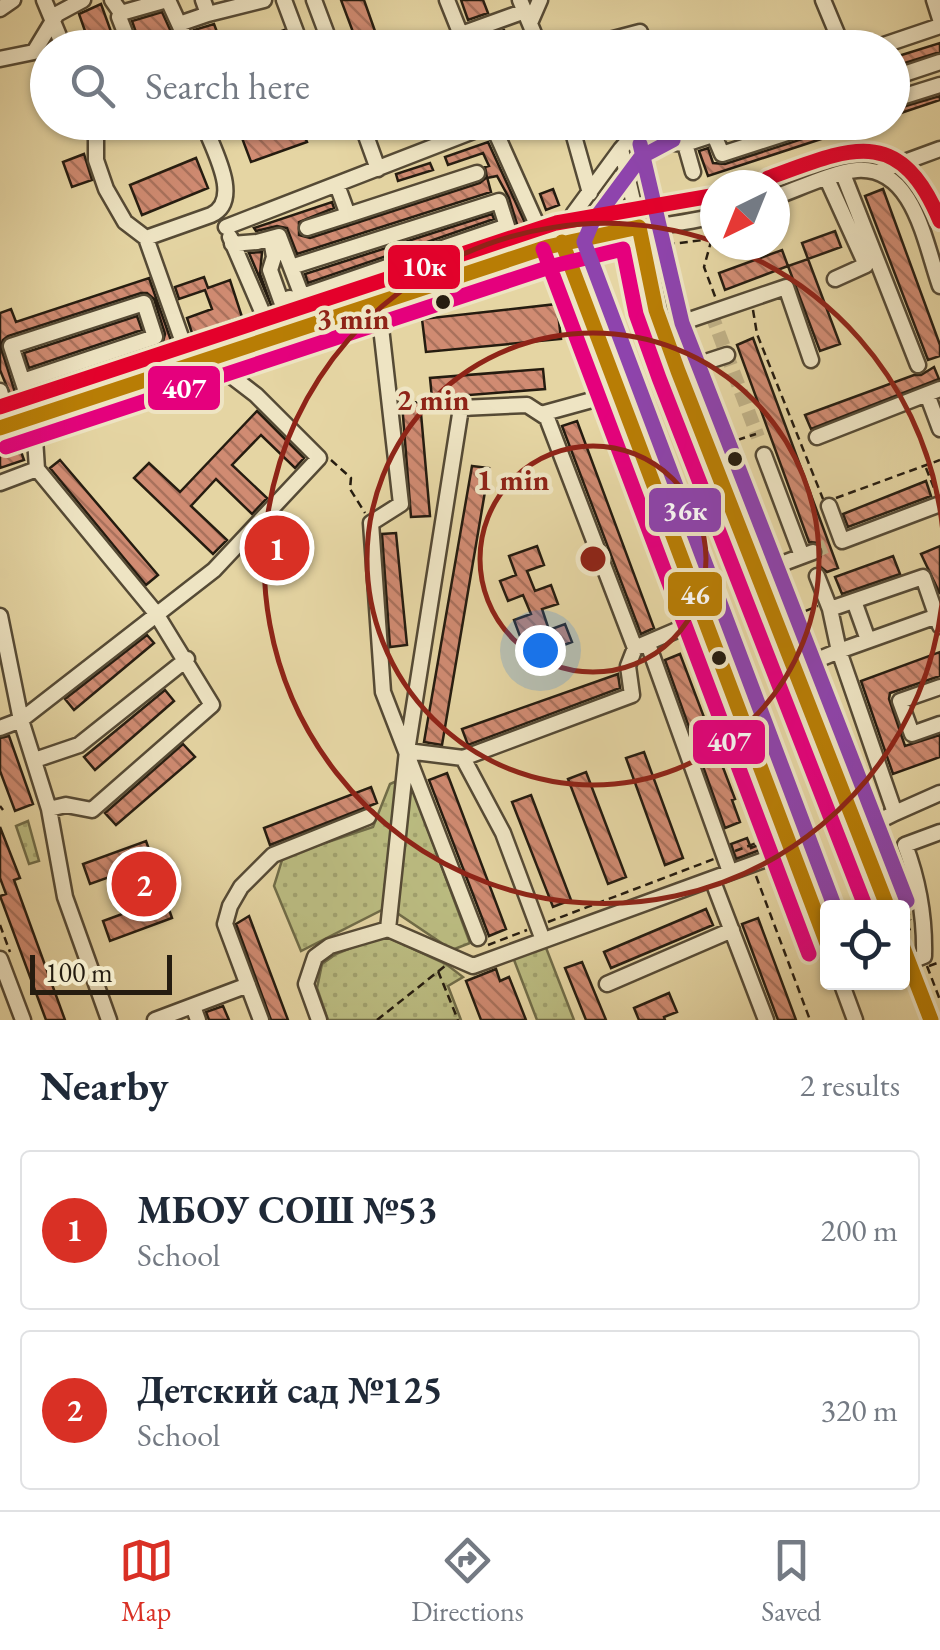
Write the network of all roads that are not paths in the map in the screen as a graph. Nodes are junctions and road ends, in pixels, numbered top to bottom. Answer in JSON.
{"nodes":[{"id":1,"x":13,"y":0,"type":"edge"},
{"id":2,"x":44,"y":0,"type":"edge"},
{"id":3,"x":84,"y":0,"type":"edge"},
{"id":4,"x":168,"y":0,"type":"edge"},
{"id":5,"x":261,"y":0,"type":"edge"},
{"id":6,"x":284,"y":0,"type":"edge"},
{"id":7,"x":314,"y":0,"type":"edge"},
{"id":8,"x":448,"y":0,"type":"edge"},
{"id":9,"x":540,"y":0,"type":"edge"},
{"id":10,"x":822,"y":0,"type":"edge"},
{"id":11,"x":934,"y":0,"type":"edge"},
{"id":12,"x":116,"y":6,"type":"edge"},
{"id":13,"x":206,"y":7,"type":"edge"},
{"id":14,"x":0,"y":9,"type":"edge"},
{"id":15,"x":525,"y":11,"type":"edge"},
{"id":16,"x":940,"y":22,"type":"edge"},
{"id":17,"x":54,"y":23,"type":"junction"},
{"id":18,"x":179,"y":24,"type":"junction"},
{"id":19,"x":49,"y":30,"type":"edge"},
{"id":20,"x":57,"y":30,"type":"edge"},
{"id":21,"x":124,"y":30,"type":"edge"},
{"id":22,"x":180,"y":30,"type":"edge"},
{"id":23,"x":295,"y":30,"type":"edge"},
{"id":24,"x":325,"y":30,"type":"edge"},
{"id":25,"x":459,"y":30,"type":"edge"},
{"id":26,"x":472,"y":30,"type":"edge"},
{"id":27,"x":835,"y":30,"type":"edge"},
{"id":28,"x":910,"y":34,"type":"edge"},
{"id":29,"x":30,"y":53,"type":"edge"},
{"id":30,"x":0,"y":58,"type":"edge"},
{"id":31,"x":940,"y":62,"type":"edge"},
{"id":32,"x":910,"y":72,"type":"edge"},
{"id":33,"x":940,"y":85,"type":"edge"},
{"id":34,"x":910,"y":94,"type":"edge"},
{"id":35,"x":96,"y":140,"type":"edge"},
{"id":36,"x":209,"y":140,"type":"edge"},
{"id":37,"x":367,"y":140,"type":"edge"},
{"id":38,"x":453,"y":140,"type":"edge"},
{"id":39,"x":501,"y":140,"type":"edge"},
{"id":40,"x":575,"y":140,"type":"edge"},
{"id":41,"x":630,"y":140,"type":"edge"},
{"id":42,"x":667,"y":140,"type":"edge"},
{"id":43,"x":698,"y":140,"type":"edge"},
{"id":44,"x":716,"y":140,"type":"edge"},
{"id":45,"x":765,"y":140,"type":"edge"},
{"id":46,"x":685,"y":144,"type":"junction"},
{"id":47,"x":621,"y":149,"type":"junction"},
{"id":48,"x":940,"y":150,"type":"edge"},
{"id":49,"x":378,"y":169,"type":"junction"},
{"id":50,"x":880,"y":171,"type":"junction"},
{"id":51,"x":692,"y":172,"type":"dead end"},
{"id":52,"x":477,"y":173,"type":"dead end"},
{"id":53,"x":843,"y":174,"type":"junction"},
{"id":54,"x":827,"y":179,"type":"junction"},
{"id":55,"x":337,"y":186,"type":"junction"},
{"id":56,"x":790,"y":192,"type":"edge"},
{"id":57,"x":590,"y":193,"type":"junction"},
{"id":58,"x":220,"y":211,"type":"junction"},
{"id":59,"x":348,"y":214,"type":"junction"},
{"id":60,"x":700,"y":218,"type":"edge"},
{"id":61,"x":226,"y":227,"type":"junction"},
{"id":62,"x":640,"y":227,"type":"junction"},
{"id":63,"x":307,"y":228,"type":"dead end"},
{"id":64,"x":146,"y":238,"type":"junction"},
{"id":65,"x":271,"y":238,"type":"junction"},
{"id":66,"x":232,"y":244,"type":"junction"},
{"id":67,"x":547,"y":247,"type":"junction"},
{"id":68,"x":291,"y":267,"type":"junction"},
{"id":69,"x":836,"y":279,"type":"dead end"},
{"id":70,"x":940,"y":286,"type":"edge"},
{"id":71,"x":290,"y":298,"type":"dead end"},
{"id":72,"x":378,"y":301,"type":"junction"},
{"id":73,"x":663,"y":329,"type":"junction"},
{"id":74,"x":273,"y":337,"type":"junction"},
{"id":75,"x":727,"y":355,"type":"dead end"},
{"id":76,"x":209,"y":359,"type":"junction"},
{"id":77,"x":811,"y":360,"type":"dead end"},
{"id":78,"x":191,"y":365,"type":"junction"},
{"id":79,"x":918,"y":365,"type":"dead end"},
{"id":80,"x":678,"y":371,"type":"junction"},
{"id":81,"x":23,"y":381,"type":"junction"},
{"id":82,"x":0,"y":391,"type":"edge"},
{"id":83,"x":934,"y":391,"type":"edge"},
{"id":84,"x":615,"y":393,"type":"junction"},
{"id":85,"x":541,"y":414,"type":"junction"},
{"id":86,"x":17,"y":422,"type":"edge"},
{"id":87,"x":940,"y":429,"type":"edge"},
{"id":88,"x":817,"y":437,"type":"road end"},
{"id":89,"x":764,"y":455,"type":"tunnel mouth"},
{"id":90,"x":37,"y":469,"type":"junction"},
{"id":91,"x":0,"y":483,"type":"edge"},
{"id":92,"x":827,"y":504,"type":"road end"},
{"id":93,"x":940,"y":504,"type":"edge"},
{"id":94,"x":757,"y":573,"type":"junction"},
{"id":95,"x":817,"y":576,"type":"dead end"},
{"id":96,"x":854,"y":601,"type":"junction"},
{"id":97,"x":830,"y":609,"type":"junction"},
{"id":98,"x":156,"y":612,"type":"junction"},
{"id":99,"x":0,"y":616,"type":"edge"},
{"id":100,"x":699,"y":620,"type":"junction"},
{"id":101,"x":938,"y":621,"type":"edge"},
{"id":102,"x":868,"y":640,"type":"junction"},
{"id":103,"x":641,"y":646,"type":"junction"},
{"id":104,"x":840,"y":651,"type":"junction"},
{"id":105,"x":187,"y":659,"type":"junction"},
{"id":106,"x":795,"y":669,"type":"junction"},
{"id":107,"x":940,"y":687,"type":"edge"},
{"id":108,"x":21,"y":720,"type":"junction"},
{"id":109,"x":940,"y":724,"type":"edge"},
{"id":110,"x":0,"y":728,"type":"edge"},
{"id":111,"x":407,"y":751,"type":"junction"},
{"id":112,"x":463,"y":758,"type":"junction"},
{"id":113,"x":35,"y":760,"type":"junction"},
{"id":114,"x":940,"y":793,"type":"edge"},
{"id":115,"x":49,"y":809,"type":"junction"},
{"id":116,"x":895,"y":813,"type":"junction"},
{"id":117,"x":368,"y":817,"type":"dead end"},
{"id":118,"x":859,"y":831,"type":"junction"},
{"id":119,"x":940,"y":832,"type":"edge"},
{"id":120,"x":791,"y":850,"type":"junction"},
{"id":121,"x":730,"y":872,"type":"junction"},
{"id":122,"x":712,"y":879,"type":"junction"},
{"id":123,"x":885,"y":900,"type":"edge"},
{"id":124,"x":820,"y":926,"type":"edge"},
{"id":125,"x":388,"y":929,"type":"junction"},
{"id":126,"x":732,"y":930,"type":"junction"},
{"id":127,"x":478,"y":938,"type":"dead end"},
{"id":128,"x":543,"y":940,"type":"junction"},
{"id":129,"x":910,"y":952,"type":"edge"},
{"id":130,"x":0,"y":958,"type":"edge"},
{"id":131,"x":920,"y":962,"type":"junction"},
{"id":132,"x":608,"y":984,"type":"dead end"},
{"id":133,"x":248,"y":985,"type":"junction"},
{"id":134,"x":843,"y":990,"type":"edge"},
{"id":135,"x":195,"y":1013,"type":"edge"},
{"id":136,"x":23,"y":1020,"type":"edge"},
{"id":137,"x":109,"y":1020,"type":"edge"},
{"id":138,"x":154,"y":1020,"type":"edge"},
{"id":139,"x":262,"y":1020,"type":"edge"},
{"id":140,"x":319,"y":1020,"type":"edge"},
{"id":141,"x":766,"y":1020,"type":"edge"},
{"id":142,"x":854,"y":1020,"type":"edge"},
{"id":143,"x":931,"y":1020,"type":"edge"}],
"edges":[{"from":1,"to":14,"type":"street"},
{"from":2,"to":17,"type":"street"},
{"from":3,"to":17,"type":"street"},
{"from":4,"to":12,"type":"street"},
{"from":4,"to":18,"type":"street"},
{"from":5,"to":13,"type":"street"},
{"from":6,"to":23,"type":"street"},
{"from":7,"to":24,"type":"street"},
{"from":8,"to":25,"type":"street"},
{"from":9,"to":15,"type":"street"},
{"from":10,"to":27,"type":"street"},
{"from":11,"to":16,"type":"street"},
{"from":12,"to":21,"type":"street"},
{"from":13,"to":18,"type":"street"},
{"from":15,"to":26,"type":"street"},
{"from":16,"to":28,"type":"street"},
{"from":17,"to":19,"type":"street"},
{"from":17,"to":20,"type":"street"},
{"from":18,"to":22,"type":"street"},
{"from":29,"to":30,"type":"street"},
{"from":31,"to":32,"type":"street"},
{"from":33,"to":34,"type":"street"},
{"from":35,"to":64,"type":"street"},
{"from":36,"to":58,"type":"street"},
{"from":37,"to":49,"type":"street"},
{"from":38,"to":49,"type":"street"},
{"from":39,"to":67,"type":"street"},
{"from":40,"to":57,"type":"street"},
{"from":41,"to":47,"type":"street"},
{"from":42,"to":46,"type":"street"},
{"from":43,"to":46,"type":"street"},
{"from":44,"to":45,"type":"street"},
{"from":46,"to":51,"type":"street"},
{"from":47,"to":57,"type":"street"},
{"from":47,"to":62,"type":"street"},
{"from":48,"to":50,"type":"street"},
{"from":49,"to":55,"type":"street"},
{"from":50,"to":53,"type":"street"},
{"from":50,"to":70,"type":"street"},
{"from":52,"to":59,"type":"street"},
{"from":53,"to":54,"type":"street"},
{"from":53,"to":79,"type":"street"},
{"from":54,"to":56,"type":"street"},
{"from":54,"to":69,"type":"street"},
{"from":55,"to":59,"type":"street"},
{"from":55,"to":61,"type":"street"},
{"from":57,"to":67,"type":"street"},
{"from":58,"to":61,"type":"street"},
{"from":58,"to":64,"type":"street"},
{"from":59,"to":63,"type":"street"},
{"from":60,"to":62,"type":"street"},
{"from":61,"to":66,"type":"street"},
{"from":62,"to":67,"type":"street"},
{"from":62,"to":73,"type":"street"},
{"from":64,"to":78,"type":"street"},
{"from":65,"to":66,"type":"street"},
{"from":65,"to":68,"type":"street"},
{"from":65,"to":71,"type":"street"},
{"from":66,"to":74,"type":"street"},
{"from":67,"to":72,"type":"street"},
{"from":67,"to":84,"type":"street"},
{"from":68,"to":68,"type":"street"},
{"from":72,"to":74,"type":"street"},
{"from":72,"to":111,"type":"street"},
{"from":73,"to":77,"type":"street"},
{"from":73,"to":80,"type":"street"},
{"from":74,"to":76,"type":"street"},
{"from":75,"to":80,"type":"street"},
{"from":76,"to":78,"type":"street"},
{"from":76,"to":98,"type":"street"},
{"from":78,"to":86,"type":"street"},
{"from":80,"to":94,"type":"street"},
{"from":81,"to":81,"type":"street"},
{"from":81,"to":86,"type":"street"},
{"from":82,"to":86,"type":"street"},
{"from":83,"to":87,"type":"street"},
{"from":83,"to":88,"type":"street"},
{"from":84,"to":85,"type":"street"},
{"from":84,"to":100,"type":"street"},
{"from":85,"to":103,"type":"street"},
{"from":85,"to":111,"type":"street"},
{"from":86,"to":90,"type":"street"},
{"from":89,"to":94,"type":"street"},
{"from":90,"to":91,"type":"street"},
{"from":90,"to":98,"type":"street"},
{"from":92,"to":93,"type":"street"},
{"from":94,"to":106,"type":"street"},
{"from":95,"to":97,"type":"street"},
{"from":96,"to":97,"type":"street"},
{"from":96,"to":101,"type":"street"},
{"from":96,"to":102,"type":"street"},
{"from":97,"to":104,"type":"street"},
{"from":98,"to":105,"type":"street"},
{"from":98,"to":108,"type":"street"},
{"from":99,"to":108,"type":"street"},
{"from":100,"to":103,"type":"street"},
{"from":100,"to":120,"type":"street"},
{"from":101,"to":102,"type":"street"},
{"from":102,"to":104,"type":"street"},
{"from":103,"to":112,"type":"street"},
{"from":103,"to":121,"type":"street"},
{"from":104,"to":106,"type":"street"},
{"from":104,"to":116,"type":"street"},
{"from":105,"to":113,"type":"street"},
{"from":105,"to":115,"type":"street"},
{"from":106,"to":118,"type":"street"},
{"from":107,"to":109,"type":"street"},
{"from":108,"to":110,"type":"street"},
{"from":108,"to":113,"type":"street"},
{"from":111,"to":112,"type":"street"},
{"from":111,"to":125,"type":"street"},
{"from":111,"to":127,"type":"street"},
{"from":112,"to":128,"type":"street"},
{"from":113,"to":115,"type":"street"},
{"from":114,"to":116,"type":"street"},
{"from":115,"to":137,"type":"street"},
{"from":116,"to":118,"type":"street"},
{"from":117,"to":133,"type":"street"},
{"from":118,"to":123,"type":"street"},
{"from":119,"to":131,"type":"street"},
{"from":120,"to":121,"type":"street"},
{"from":120,"to":124,"type":"street"},
{"from":121,"to":122,"type":"street"},
{"from":122,"to":126,"type":"street"},
{"from":122,"to":128,"type":"street"},
{"from":125,"to":128,"type":"street"},
{"from":125,"to":140,"type":"street"},
{"from":126,"to":132,"type":"street"},
{"from":126,"to":141,"type":"street"},
{"from":129,"to":131,"type":"street"},
{"from":130,"to":136,"type":"street"},
{"from":131,"to":143,"type":"street"},
{"from":133,"to":135,"type":"street"},
{"from":133,"to":139,"type":"street"},
{"from":134,"to":142,"type":"street"},
{"from":135,"to":138,"type":"street"}]}
